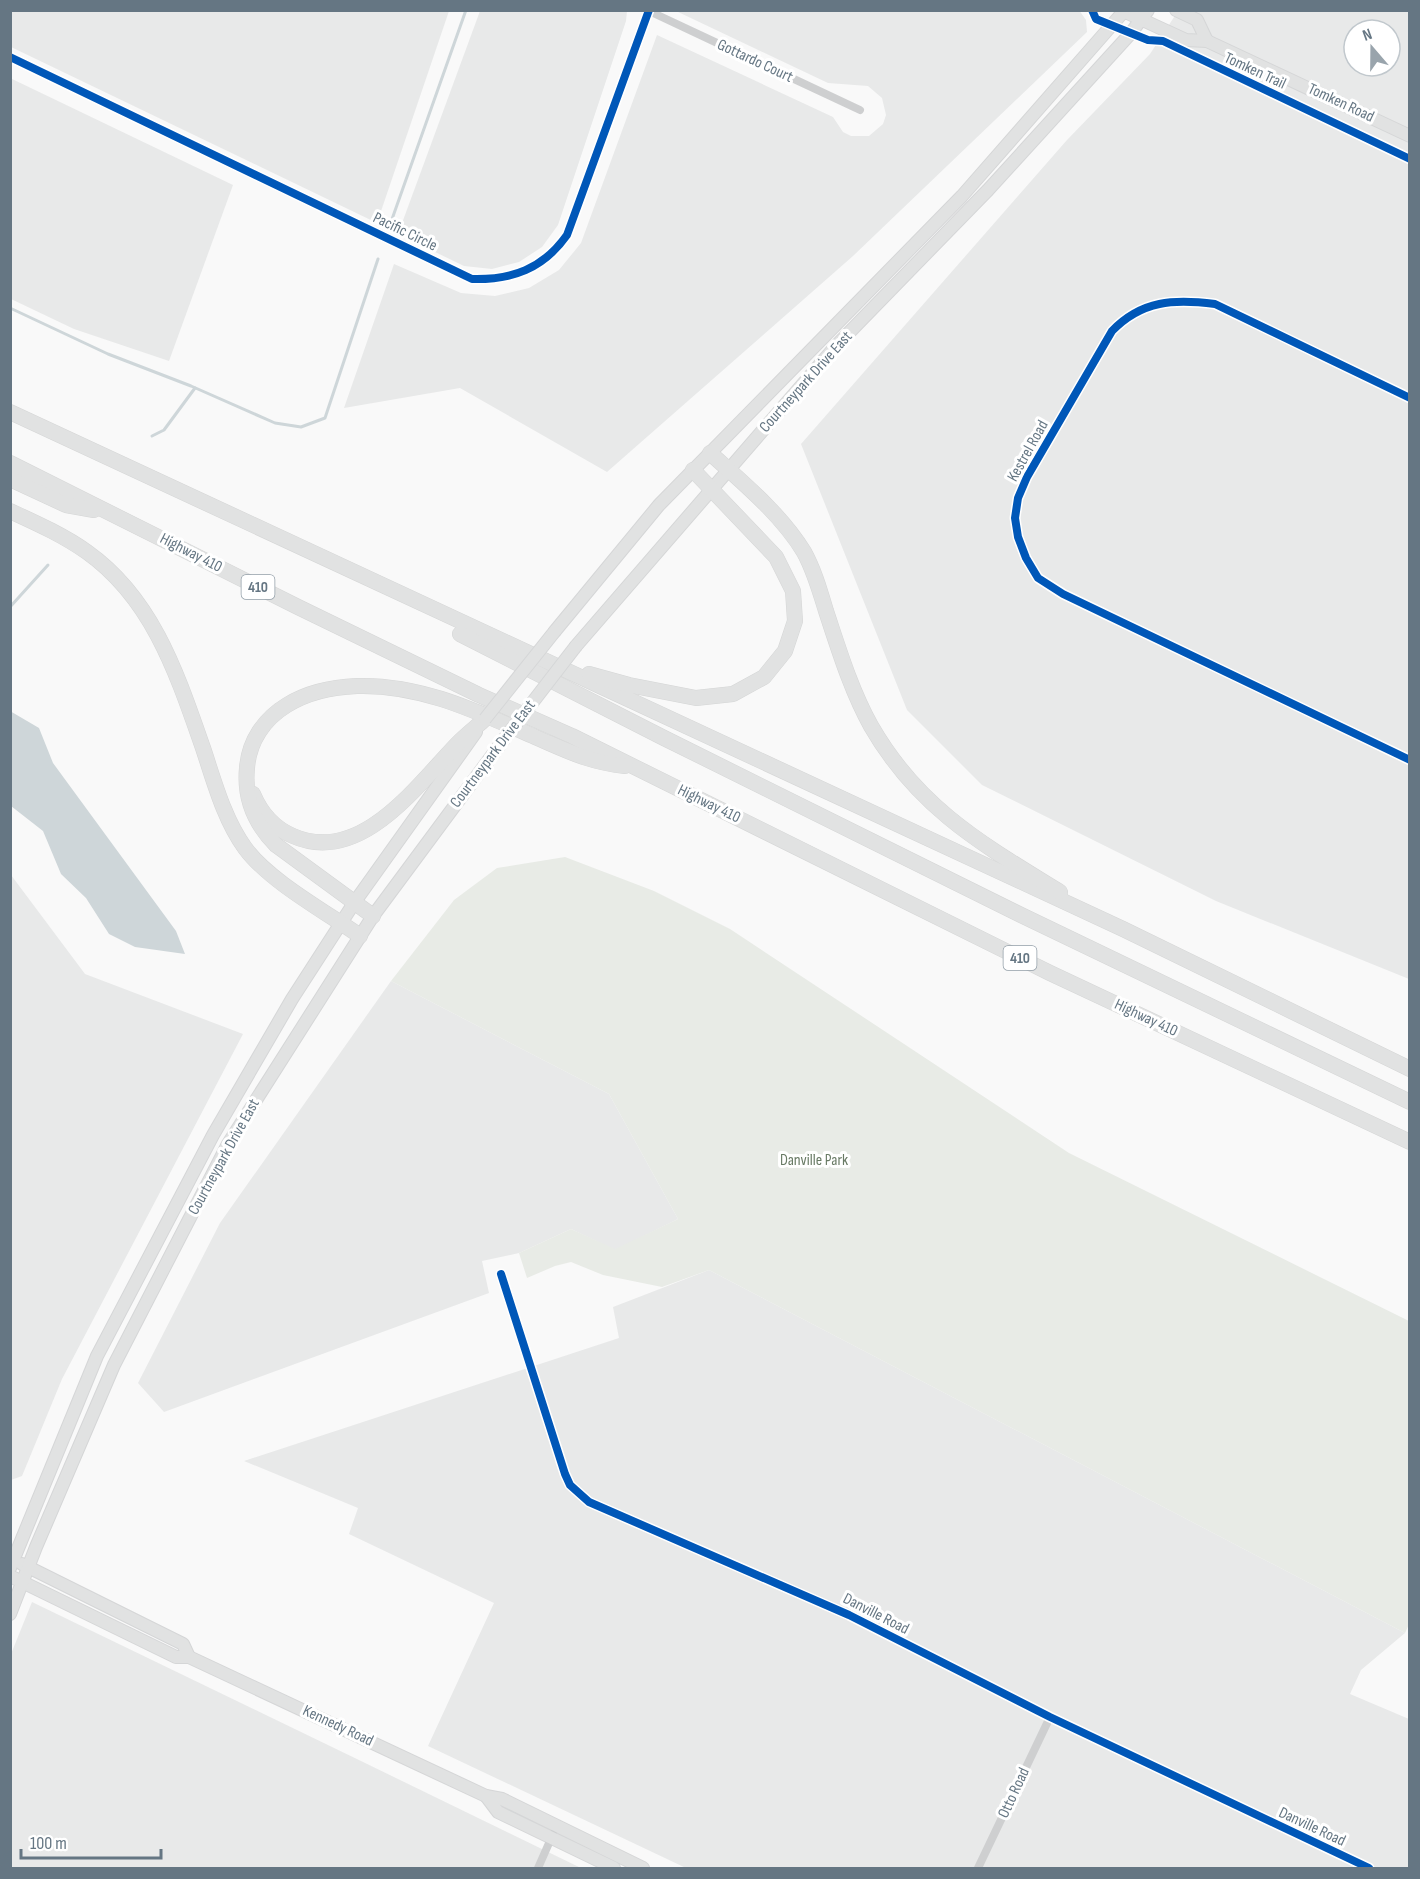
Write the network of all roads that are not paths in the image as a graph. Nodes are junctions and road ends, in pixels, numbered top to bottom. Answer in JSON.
{"nodes":[{"id":1,"x":1176,"y":10,"type":"edge"},
{"id":2,"x":649,"y":11,"type":"edge"},
{"id":3,"x":1123,"y":11,"type":"edge"},
{"id":4,"x":1144,"y":15,"type":"edge"},
{"id":5,"x":1207,"y":40,"type":"junction"},
{"id":6,"x":10,"y":57,"type":"edge"},
{"id":7,"x":860,"y":110,"type":"dead end"},
{"id":8,"x":1410,"y":136,"type":"edge"},
{"id":9,"x":1410,"y":398,"type":"edge"},
{"id":10,"x":10,"y":412,"type":"edge"},
{"id":11,"x":710,"y":453,"type":"junction"},
{"id":12,"x":10,"y":463,"type":"edge"},
{"id":13,"x":693,"y":470,"type":"junction"},
{"id":14,"x":728,"y":470,"type":"junction"},
{"id":15,"x":146,"y":477,"type":"junction"},
{"id":16,"x":10,"y":479,"type":"edge"},
{"id":17,"x":710,"y":488,"type":"junction"},
{"id":18,"x":10,"y":511,"type":"edge"},
{"id":19,"x":110,"y":512,"type":"junction"},
{"id":20,"x":431,"y":609,"type":"junction"},
{"id":21,"x":485,"y":719,"type":"junction"},
{"id":22,"x":1410,"y":760,"type":"edge"},
{"id":23,"x":247,"y":764,"type":"junction"},
{"id":24,"x":634,"y":767,"type":"junction"},
{"id":25,"x":354,"y":903,"type":"junction"},
{"id":26,"x":373,"y":916,"type":"junction"},
{"id":27,"x":341,"y":922,"type":"junction"},
{"id":28,"x":1123,"y":929,"type":"junction"},
{"id":29,"x":360,"y":936,"type":"junction"},
{"id":30,"x":1410,"y":1069,"type":"edge"},
{"id":31,"x":1410,"y":1102,"type":"edge"},
{"id":32,"x":1410,"y":1143,"type":"edge"},
{"id":33,"x":501,"y":1274,"type":"dead end"},
{"id":34,"x":11,"y":1562,"type":"edge"},
{"id":35,"x":28,"y":1567,"type":"junction"},
{"id":36,"x":10,"y":1576,"type":"edge"},
{"id":37,"x":23,"y":1582,"type":"junction"},
{"id":38,"x":10,"y":1614,"type":"edge"},
{"id":39,"x":189,"y":1657,"type":"junction"},
{"id":40,"x":1050,"y":1717,"type":"junction"},
{"id":41,"x":486,"y":1796,"type":"junction"},
{"id":42,"x":557,"y":1826,"type":"junction"},
{"id":43,"x":552,"y":1838,"type":"junction"},
{"id":44,"x":538,"y":1869,"type":"edge"},
{"id":45,"x":614,"y":1869,"type":"edge"},
{"id":46,"x":643,"y":1869,"type":"edge"},
{"id":47,"x":978,"y":1869,"type":"edge"},
{"id":48,"x":1369,"y":1869,"type":"edge"}],
"edges":[{"from":1,"to":5,"type":"main road","name":"Tomken Road"},
{"from":2,"to":6,"type":"street","name":"Pacific Circle"},
{"from":2,"to":7,"type":"street","name":"Gottardo Court"},
{"from":3,"to":4,"type":"main road","name":"Tomken Road"},
{"from":3,"to":11,"type":"main road","name":"Courtneypark Drive East"},
{"from":4,"to":5,"type":"main road","name":"Tomken Road"},
{"from":4,"to":14,"type":"main road","name":"Courtneypark Drive East"},
{"from":5,"to":8,"type":"main road","name":"Tomken Road"},
{"from":9,"to":22,"type":"street","name":"Kestrel Road"},
{"from":10,"to":15,"type":"highway"},
{"from":11,"to":13,"type":"main road","name":"Courtneypark Drive East"},
{"from":11,"to":14,"type":"highway"},
{"from":12,"to":19,"type":"highway","name":"Highway 410","number":"410"},
{"from":13,"to":17,"type":"highway"},
{"from":13,"to":21,"type":"main road","name":"Courtneypark Drive East","bridge":true},
{"from":14,"to":17,"type":"main road","name":"Courtneypark Drive East"},
{"from":14,"to":28,"type":"highway"},
{"from":15,"to":20,"type":"highway"},
{"from":15,"to":31,"type":"highway"},
{"from":16,"to":19,"type":"highway"},
{"from":17,"to":20,"type":"highway"},
{"from":17,"to":26,"type":"main road","name":"Courtneypark Drive East","bridge":true},
{"from":18,"to":27,"type":"highway"},
{"from":19,"to":24,"type":"highway","name":"Highway 410","number":"410"},
{"from":20,"to":28,"type":"highway"},
{"from":21,"to":23,"type":"highway"},
{"from":21,"to":25,"type":"main road","name":"Courtneypark Drive East"},
{"from":23,"to":24,"type":"highway"},
{"from":23,"to":25,"type":"highway"},
{"from":24,"to":32,"type":"highway","name":"Highway 410","number":"410"},
{"from":25,"to":26,"type":"highway"},
{"from":25,"to":27,"type":"main road","name":"Courtneypark Drive East"},
{"from":26,"to":29,"type":"main road","name":"Courtneypark Drive East"},
{"from":27,"to":29,"type":"highway"},
{"from":27,"to":34,"type":"main road","name":"Courtneypark Drive East"},
{"from":28,"to":30,"type":"highway"},
{"from":29,"to":35,"type":"main road","name":"Courtneypark Drive East"},
{"from":33,"to":40,"type":"street","name":"Danville Road"},
{"from":34,"to":35,"type":"main road","name":"Kennedy Road"},
{"from":35,"to":37,"type":"main road","name":"Courtneypark Drive East"},
{"from":35,"to":39,"type":"main road","name":"Kennedy Road"},
{"from":36,"to":37,"type":"main road","name":"Kennedy Road"},
{"from":37,"to":38,"type":"main road","name":"Courtneypark Drive East"},
{"from":37,"to":39,"type":"main road","name":"Kennedy Road"},
{"from":39,"to":41,"type":"main road","name":"Kennedy Road"},
{"from":40,"to":47,"type":"street","name":"Otto Road"},
{"from":40,"to":48,"type":"street","name":"Danville Road"},
{"from":41,"to":42,"type":"main road","name":"Kennedy Road"},
{"from":41,"to":43,"type":"main road","name":"Kennedy Road"},
{"from":42,"to":43,"type":"street"},
{"from":42,"to":46,"type":"main road","name":"Kennedy Road"},
{"from":43,"to":44,"type":"street"},
{"from":43,"to":45,"type":"main road","name":"Kennedy Road"}]}
